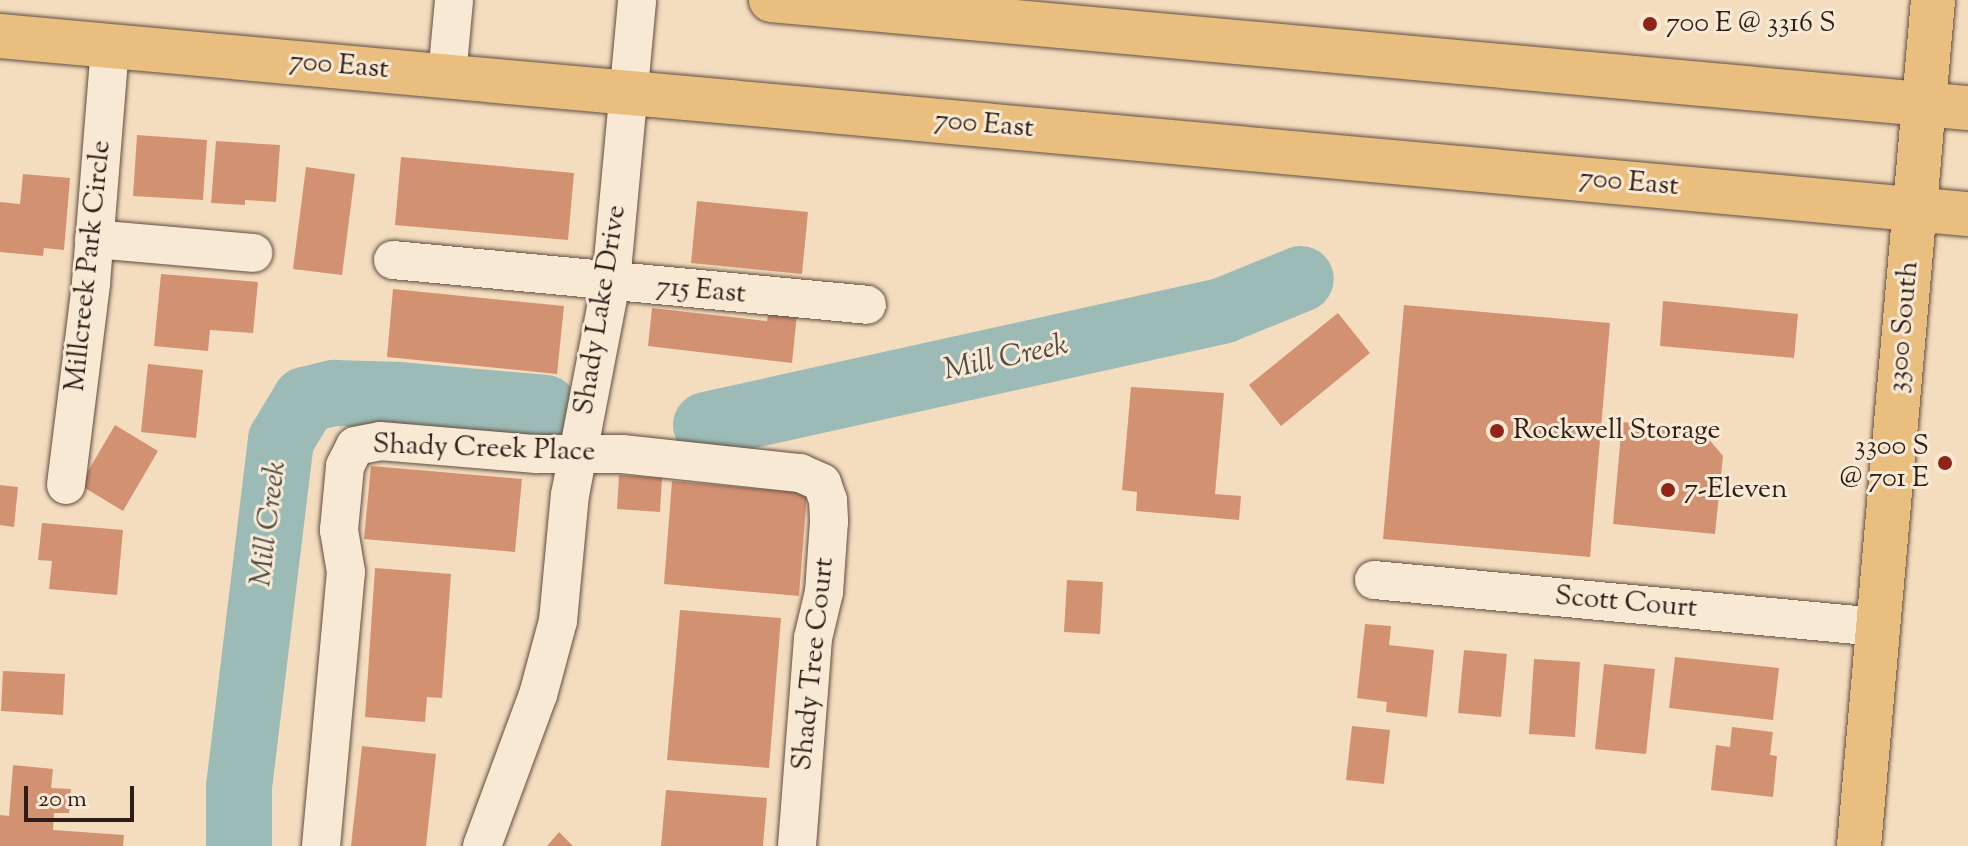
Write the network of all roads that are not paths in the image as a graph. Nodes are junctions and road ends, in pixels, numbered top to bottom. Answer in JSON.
{"nodes":[{"id":1,"x":454,"y":0,"type":"edge"},
{"id":2,"x":637,"y":0,"type":"edge"},
{"id":3,"x":771,"y":0,"type":"edge"},
{"id":4,"x":1933,"y":0,"type":"edge"},
{"id":5,"x":0,"y":36,"type":"edge"},
{"id":6,"x":110,"y":46,"type":"junction"},
{"id":7,"x":447,"y":76,"type":"junction"},
{"id":8,"x":629,"y":92,"type":"junction"},
{"id":9,"x":1925,"y":104,"type":"junction"},
{"id":10,"x":1968,"y":108,"type":"edge"},
{"id":11,"x":1914,"y":209,"type":"junction"},
{"id":12,"x":1968,"y":214,"type":"edge"},
{"id":13,"x":94,"y":239,"type":"junction"},
{"id":14,"x":253,"y":253,"type":"dead end"},
{"id":15,"x":393,"y":260,"type":"dead end"},
{"id":16,"x":611,"y":282,"type":"junction"},
{"id":17,"x":867,"y":305,"type":"dead end"},
{"id":18,"x":578,"y":454,"type":"junction"},
{"id":19,"x":822,"y":483,"type":"joint"},
{"id":20,"x":66,"y":485,"type":"dead end"},
{"id":21,"x":1374,"y":580,"type":"dead end"},
{"id":22,"x":1878,"y":627,"type":"junction"},
{"id":23,"x":321,"y":846,"type":"edge"},
{"id":24,"x":482,"y":846,"type":"edge"},
{"id":25,"x":797,"y":846,"type":"edge"},
{"id":26,"x":1859,"y":846,"type":"edge"}],
"edges":[{"from":1,"to":7,"type":"street"},
{"from":2,"to":8,"type":"street","name":"Shady Lake Drive"},
{"from":3,"to":9,"type":"main road"},
{"from":4,"to":9,"type":"main road","name":"3300 South"},
{"from":5,"to":6,"type":"main road","name":"700 East"},
{"from":6,"to":7,"type":"main road","name":"700 East"},
{"from":6,"to":13,"type":"street","name":"Millcreek Park Circle"},
{"from":7,"to":8,"type":"main road","name":"700 East"},
{"from":8,"to":11,"type":"main road","name":"700 East"},
{"from":8,"to":16,"type":"street","name":"Shady Lake Drive"},
{"from":9,"to":10,"type":"main road"},
{"from":9,"to":11,"type":"main road","name":"3300 South"},
{"from":11,"to":12,"type":"main road","name":"700 East"},
{"from":11,"to":22,"type":"main road","name":"3300 South"},
{"from":13,"to":14,"type":"street"},
{"from":13,"to":20,"type":"street","name":"Millcreek Park Circle"},
{"from":15,"to":16,"type":"street","name":"715 East"},
{"from":16,"to":17,"type":"street","name":"715 East"},
{"from":16,"to":18,"type":"street","name":"Shady Lake Drive"},
{"from":18,"to":19,"type":"street","name":"Shady Creek Place"},
{"from":18,"to":23,"type":"street","name":"Shady Creek Place"},
{"from":18,"to":24,"type":"street","name":"Shady Lake Drive"},
{"from":19,"to":25,"type":"street","name":"Shady Tree Court"},
{"from":21,"to":22,"type":"street","name":"Scott Court"},
{"from":22,"to":26,"type":"main road","name":"3300 South"}]}
